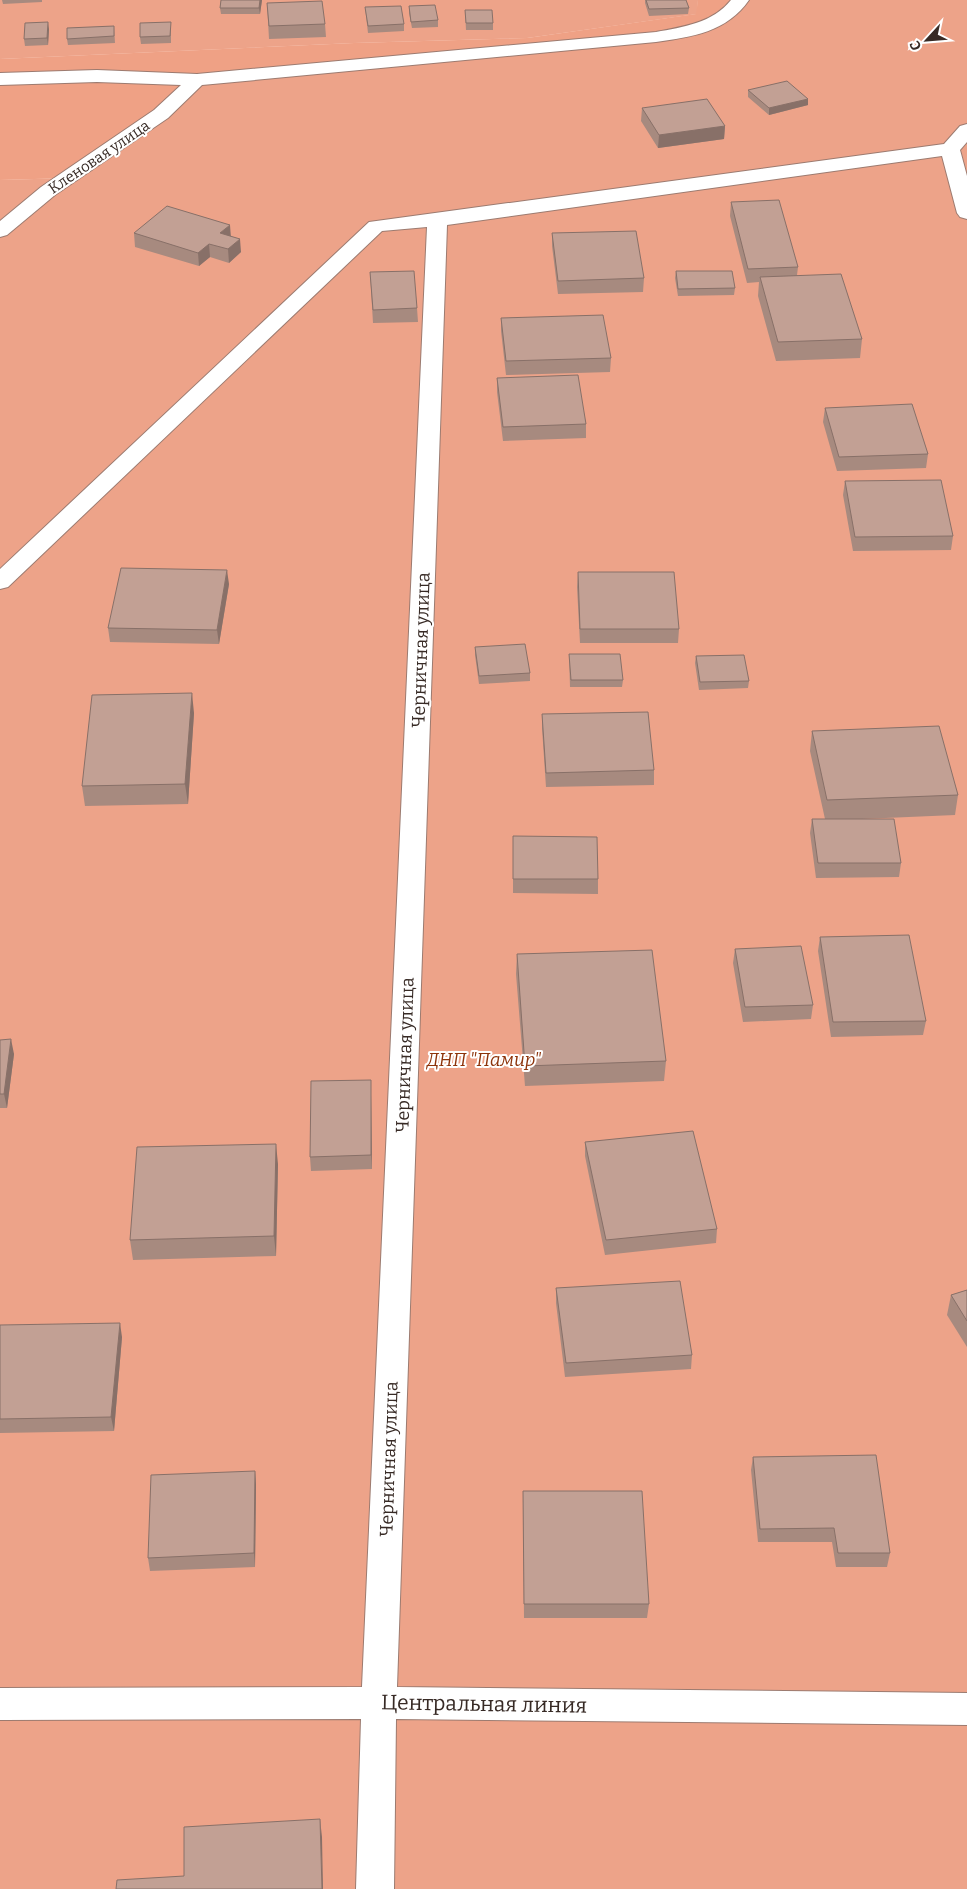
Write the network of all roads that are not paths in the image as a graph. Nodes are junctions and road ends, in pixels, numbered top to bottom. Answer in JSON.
{"nodes":[{"id":1,"x":740,"y":0,"type":"edge"},
{"id":2,"x":0,"y":79,"type":"edge"},
{"id":3,"x":197,"y":80,"type":"junction"},
{"id":4,"x":967,"y":130,"type":"edge"},
{"id":5,"x":950,"y":150,"type":"junction"},
{"id":6,"x":967,"y":213,"type":"edge"},
{"id":7,"x":437,"y":220,"type":"junction"},
{"id":8,"x":0,"y":231,"type":"edge"},
{"id":9,"x":0,"y":582,"type":"edge"},
{"id":10,"x":379,"y":1703,"type":"junction"},
{"id":11,"x":0,"y":1704,"type":"edge"},
{"id":12,"x":967,"y":1709,"type":"edge"},
{"id":13,"x":375,"y":1889,"type":"edge"}],
"edges":[{"from":1,"to":3,"type":"street"},
{"from":2,"to":3,"type":"street"},
{"from":3,"to":8,"type":"street","name":"Кленовая улица"},
{"from":4,"to":5,"type":"street"},
{"from":5,"to":6,"type":"street"},
{"from":5,"to":7,"type":"street"},
{"from":7,"to":9,"type":"street"},
{"from":7,"to":10,"type":"street","name":"Черничная улица"},
{"from":10,"to":11,"type":"street","name":"Центральная линия"},
{"from":10,"to":12,"type":"street","name":"Центральная линия"},
{"from":10,"to":13,"type":"street","name":"Черничная улица"}]}
